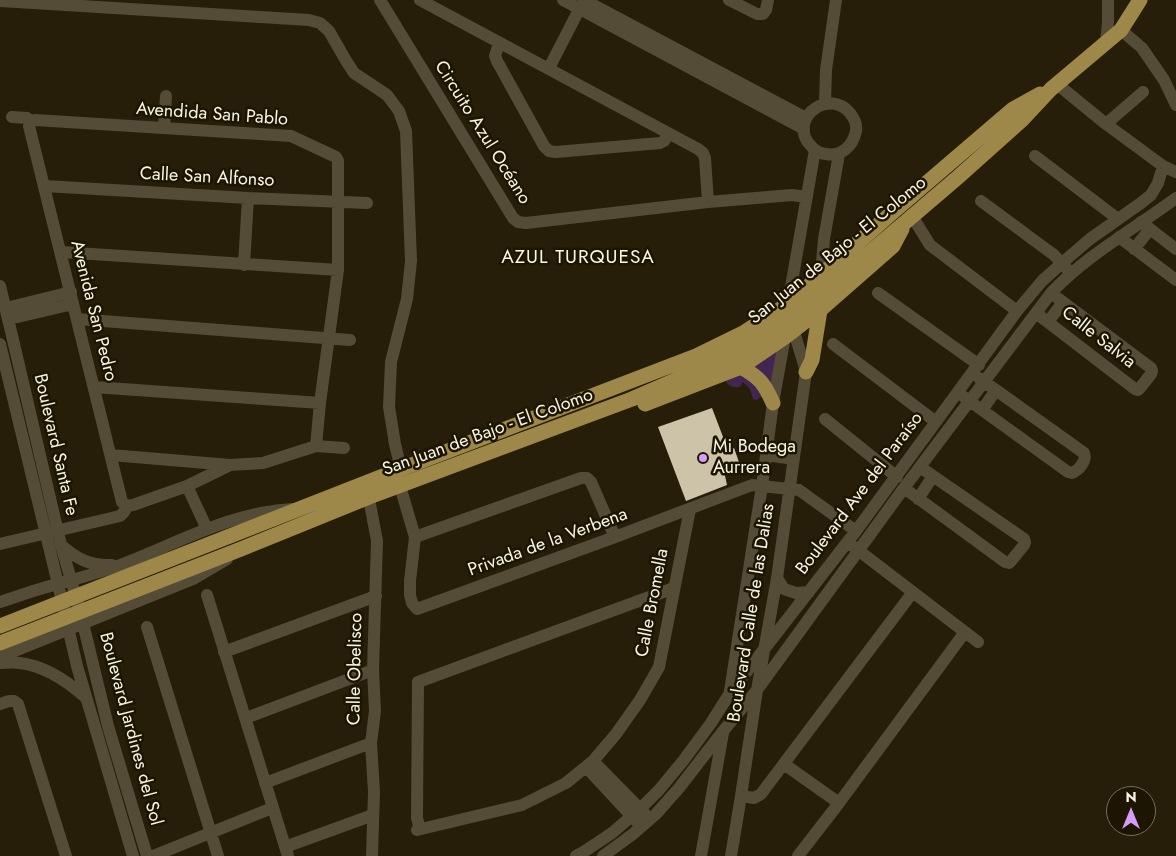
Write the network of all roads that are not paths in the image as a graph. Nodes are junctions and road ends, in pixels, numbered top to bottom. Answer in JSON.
{"nodes":[{"id":1,"x":381,"y":0,"type":"edge"},
{"id":2,"x":420,"y":0,"type":"edge"},
{"id":3,"x":562,"y":0,"type":"edge"},
{"id":4,"x":729,"y":0,"type":"edge"},
{"id":5,"x":768,"y":0,"type":"edge"},
{"id":6,"x":836,"y":0,"type":"edge"},
{"id":7,"x":1108,"y":0,"type":"edge"},
{"id":8,"x":1140,"y":0,"type":"edge"},
{"id":9,"x":0,"y":1,"type":"edge"},
{"id":10,"x":583,"y":2,"type":"edge"},
{"id":11,"x":1121,"y":30,"type":"junction"},
{"id":12,"x":499,"y":43,"type":"junction"},
{"id":13,"x":1106,"y":44,"type":"junction"},
{"id":14,"x":549,"y":68,"type":"junction"},
{"id":15,"x":1054,"y":86,"type":"junction"},
{"id":16,"x":1143,"y":92,"type":"dead end"},
{"id":17,"x":166,"y":96,"type":"dead end"},
{"id":18,"x":826,"y":103,"type":"junction"},
{"id":19,"x":1176,"y":105,"type":"edge"},
{"id":20,"x":12,"y":117,"type":"dead end"},
{"id":21,"x":31,"y":121,"type":"junction"},
{"id":22,"x":805,"y":124,"type":"junction"},
{"id":23,"x":1106,"y":124,"type":"junction"},
{"id":24,"x":164,"y":128,"type":"junction"},
{"id":25,"x":668,"y":134,"type":"junction"},
{"id":26,"x":815,"y":150,"type":"junction"},
{"id":27,"x":839,"y":154,"type":"junction"},
{"id":28,"x":1035,"y":156,"type":"dead end"},
{"id":29,"x":1163,"y":166,"type":"junction"},
{"id":30,"x":1176,"y":172,"type":"edge"},
{"id":31,"x":45,"y":186,"type":"junction"},
{"id":32,"x":807,"y":197,"type":"junction"},
{"id":33,"x":248,"y":198,"type":"junction"},
{"id":34,"x":1176,"y":198,"type":"edge"},
{"id":35,"x":981,"y":201,"type":"dead end"},
{"id":36,"x":337,"y":202,"type":"junction"},
{"id":37,"x":708,"y":202,"type":"junction"},
{"id":38,"x":367,"y":203,"type":"dead end"},
{"id":39,"x":908,"y":219,"type":"junction"},
{"id":40,"x":1118,"y":219,"type":"junction"},
{"id":41,"x":1145,"y":226,"type":"junction"},
{"id":42,"x":1119,"y":237,"type":"junction"},
{"id":43,"x":1134,"y":249,"type":"junction"},
{"id":44,"x":1176,"y":249,"type":"edge"},
{"id":45,"x":61,"y":252,"type":"junction"},
{"id":46,"x":1062,"y":262,"type":"junction"},
{"id":47,"x":244,"y":265,"type":"junction"},
{"id":48,"x":338,"y":270,"type":"junction"},
{"id":49,"x":1071,"y":274,"type":"junction"},
{"id":50,"x":1176,"y":280,"type":"edge"},
{"id":51,"x":824,"y":282,"type":"junction"},
{"id":52,"x":0,"y":286,"type":"edge"},
{"id":53,"x":878,"y":293,"type":"dead end"},
{"id":54,"x":1051,"y":293,"type":"junction"},
{"id":55,"x":72,"y":298,"type":"junction"},
{"id":56,"x":1063,"y":302,"type":"junction"},
{"id":57,"x":820,"y":310,"type":"junction"},
{"id":58,"x":1018,"y":311,"type":"junction"},
{"id":59,"x":1036,"y":313,"type":"junction"},
{"id":60,"x":77,"y":319,"type":"junction"},
{"id":61,"x":789,"y":322,"type":"junction"},
{"id":62,"x":1048,"y":322,"type":"junction"},
{"id":63,"x":5,"y":335,"type":"edge"},
{"id":64,"x":328,"y":338,"type":"junction"},
{"id":65,"x":350,"y":340,"type":"dead end"},
{"id":66,"x":833,"y":344,"type":"dead end"},
{"id":67,"x":741,"y":367,"type":"junction"},
{"id":68,"x":976,"y":369,"type":"junction"},
{"id":69,"x":806,"y":372,"type":"junction"},
{"id":70,"x":985,"y":382,"type":"junction"},
{"id":71,"x":94,"y":387,"type":"junction"},
{"id":72,"x":996,"y":390,"type":"junction"},
{"id":73,"x":958,"y":393,"type":"junction"},
{"id":74,"x":970,"y":401,"type":"junction"},
{"id":75,"x":320,"y":403,"type":"junction"},
{"id":76,"x":773,"y":403,"type":"junction"},
{"id":77,"x":982,"y":410,"type":"junction"},
{"id":78,"x":825,"y":419,"type":"dead end"},
{"id":79,"x":936,"y":422,"type":"junction"},
{"id":80,"x":519,"y":441,"type":"junction"},
{"id":81,"x":316,"y":446,"type":"junction"},
{"id":82,"x":344,"y":448,"type":"dead end"},
{"id":83,"x":111,"y":455,"type":"junction"},
{"id":84,"x":766,"y":455,"type":"junction"},
{"id":85,"x":794,"y":459,"type":"junction"},
{"id":86,"x":230,"y":465,"type":"junction"},
{"id":87,"x":920,"y":467,"type":"junction"},
{"id":88,"x":933,"y":476,"type":"junction"},
{"id":89,"x":897,"y":477,"type":"junction"},
{"id":90,"x":395,"y":478,"type":"junction"},
{"id":91,"x":187,"y":486,"type":"junction"},
{"id":92,"x":762,"y":486,"type":"junction"},
{"id":93,"x":904,"y":488,"type":"junction"},
{"id":94,"x":368,"y":489,"type":"junction"},
{"id":95,"x":789,"y":489,"type":"junction"},
{"id":96,"x":918,"y":499,"type":"junction"},
{"id":97,"x":126,"y":506,"type":"junction"},
{"id":98,"x":300,"y":508,"type":"junction"},
{"id":99,"x":690,"y":509,"type":"junction"},
{"id":100,"x":207,"y":529,"type":"junction"},
{"id":101,"x":856,"y":531,"type":"junction"},
{"id":102,"x":51,"y":532,"type":"junction"},
{"id":103,"x":415,"y":537,"type":"junction"},
{"id":104,"x":615,"y":537,"type":"junction"},
{"id":105,"x":847,"y":542,"type":"junction"},
{"id":106,"x":0,"y":544,"type":"edge"},
{"id":107,"x":60,"y":545,"type":"junction"},
{"id":108,"x":859,"y":551,"type":"junction"},
{"id":109,"x":119,"y":565,"type":"junction"},
{"id":110,"x":777,"y":578,"type":"junction"},
{"id":111,"x":71,"y":580,"type":"junction"},
{"id":112,"x":58,"y":584,"type":"junction"},
{"id":113,"x":674,"y":588,"type":"junction"},
{"id":114,"x":809,"y":592,"type":"junction"},
{"id":115,"x":913,"y":592,"type":"junction"},
{"id":116,"x":207,"y":595,"type":"dead end"},
{"id":117,"x":376,"y":596,"type":"junction"},
{"id":118,"x":69,"y":598,"type":"junction"},
{"id":119,"x":0,"y":602,"type":"edge"},
{"id":120,"x":82,"y":617,"type":"junction"},
{"id":121,"x":66,"y":623,"type":"junction"},
{"id":122,"x":0,"y":626,"type":"edge"},
{"id":123,"x":147,"y":627,"type":"dead end"},
{"id":124,"x":965,"y":632,"type":"junction"},
{"id":125,"x":978,"y":642,"type":"dead end"},
{"id":126,"x":0,"y":643,"type":"edge"},
{"id":127,"x":764,"y":651,"type":"junction"},
{"id":128,"x":224,"y":652,"type":"junction"},
{"id":129,"x":0,"y":657,"type":"edge"},
{"id":130,"x":0,"y":663,"type":"edge"},
{"id":131,"x":373,"y":670,"type":"junction"},
{"id":132,"x":734,"y":688,"type":"junction"},
{"id":133,"x":757,"y":690,"type":"junction"},
{"id":134,"x":85,"y":698,"type":"junction"},
{"id":135,"x":0,"y":704,"type":"edge"},
{"id":136,"x":743,"y":706,"type":"junction"},
{"id":137,"x":246,"y":718,"type":"junction"},
{"id":138,"x":724,"y":730,"type":"junction"},
{"id":139,"x":371,"y":743,"type":"junction"},
{"id":140,"x":589,"y":764,"type":"junction"},
{"id":141,"x":784,"y":764,"type":"junction"},
{"id":142,"x":265,"y":783,"type":"junction"},
{"id":143,"x":741,"y":796,"type":"junction"},
{"id":144,"x":839,"y":803,"type":"junction"},
{"id":145,"x":272,"y":808,"type":"junction"},
{"id":146,"x":636,"y":813,"type":"junction"},
{"id":147,"x":373,"y":815,"type":"junction"},
{"id":148,"x":646,"y":823,"type":"junction"},
{"id":149,"x":211,"y":833,"type":"junction"},
{"id":150,"x":287,"y":852,"type":"edge"},
{"id":151,"x":66,"y":856,"type":"edge"},
{"id":152,"x":133,"y":856,"type":"edge"},
{"id":153,"x":147,"y":856,"type":"edge"},
{"id":154,"x":153,"y":856,"type":"edge"},
{"id":155,"x":218,"y":856,"type":"edge"},
{"id":156,"x":372,"y":856,"type":"edge"},
{"id":157,"x":576,"y":856,"type":"edge"},
{"id":158,"x":603,"y":856,"type":"edge"},
{"id":159,"x":701,"y":856,"type":"edge"},
{"id":160,"x":731,"y":856,"type":"edge"},
{"id":161,"x":798,"y":856,"type":"edge"}],
"edges":[{"from":1,"to":37,"type":"street","name":"Circuito Azul Océano"},
{"from":2,"to":12,"type":"street"},
{"from":3,"to":10,"type":"street"},
{"from":4,"to":5,"type":"street"},
{"from":6,"to":18,"type":"street"},
{"from":7,"to":13,"type":"street"},
{"from":8,"to":11,"type":"main road","name":"San Juan de Bajo - El Colomo"},
{"from":9,"to":90,"type":"street"},
{"from":10,"to":14,"type":"street"},
{"from":10,"to":22,"type":"street"},
{"from":11,"to":13,"type":"main road","name":"San Juan de Bajo - El Colomo"},
{"from":11,"to":19,"type":"street"},
{"from":12,"to":14,"type":"street"},
{"from":12,"to":25,"type":"street"},
{"from":13,"to":15,"type":"main road","name":"San Juan de Bajo - El Colomo"},
{"from":14,"to":25,"type":"street"},
{"from":15,"to":23,"type":"street"},
{"from":15,"to":39,"type":"main road","name":"San Juan de Bajo - El Colomo"},
{"from":15,"to":51,"type":"main road","name":"San Juan de Bajo - El Colomo"},
{"from":16,"to":23,"type":"street"},
{"from":17,"to":24,"type":"street"},
{"from":18,"to":22,"type":"street"},
{"from":18,"to":27,"type":"street"},
{"from":20,"to":21,"type":"street","name":"Avendida San Pablo"},
{"from":21,"to":24,"type":"street","name":"Avendida San Pablo"},
{"from":21,"to":31,"type":"street","name":"Avenida San Pedro"},
{"from":22,"to":26,"type":"street"},
{"from":23,"to":29,"type":"street"},
{"from":24,"to":36,"type":"street","name":"Avendida San Pablo"},
{"from":25,"to":37,"type":"street"},
{"from":26,"to":27,"type":"street"},
{"from":26,"to":32,"type":"street"},
{"from":27,"to":51,"type":"street"},
{"from":28,"to":40,"type":"street"},
{"from":29,"to":30,"type":"street"},
{"from":29,"to":40,"type":"street","name":"Boulevard Ave del Paraíso"},
{"from":31,"to":33,"type":"street","name":"Calle San Alfonso"},
{"from":31,"to":45,"type":"street","name":"Avenida San Pedro"},
{"from":32,"to":37,"type":"street","name":"Circuito Azul Océano"},
{"from":32,"to":61,"type":"street"},
{"from":33,"to":36,"type":"street","name":"Calle San Alfonso"},
{"from":33,"to":47,"type":"street"},
{"from":34,"to":41,"type":"street","name":"Boulevard Ave del Paraíso"},
{"from":35,"to":46,"type":"street"},
{"from":36,"to":38,"type":"street","name":"Calle San Alfonso"},
{"from":36,"to":48,"type":"street","name":"Avendida San Pablo"},
{"from":39,"to":51,"type":"main road","name":"San Juan de Bajo - El Colomo"},
{"from":39,"to":57,"type":"main road"},
{"from":39,"to":58,"type":"street"},
{"from":40,"to":46,"type":"street","name":"Boulevard Ave del Paraíso"},
{"from":41,"to":42,"type":"street","name":"Boulevard Ave del Paraíso"},
{"from":41,"to":43,"type":"street"},
{"from":41,"to":44,"type":"street"},
{"from":42,"to":43,"type":"street"},
{"from":42,"to":49,"type":"street","name":"Boulevard Ave del Paraíso"},
{"from":43,"to":50,"type":"street"},
{"from":45,"to":47,"type":"street"},
{"from":45,"to":55,"type":"street","name":"Avenida San Pedro"},
{"from":46,"to":49,"type":"street"},
{"from":46,"to":58,"type":"street","name":"Boulevard Ave del Paraíso"},
{"from":47,"to":48,"type":"street"},
{"from":48,"to":64,"type":"street","name":"Avendida San Pablo"},
{"from":49,"to":54,"type":"street","name":"Boulevard Ave del Paraíso"},
{"from":51,"to":61,"type":"main road","name":"San Juan de Bajo - El Colomo"},
{"from":52,"to":63,"type":"street","name":"Boulevard Santa Fe"},
{"from":53,"to":68,"type":"street"},
{"from":54,"to":56,"type":"street","name":"Calle Salvia"},
{"from":54,"to":59,"type":"street","name":"Boulevard Ave del Paraíso"},
{"from":55,"to":60,"type":"street","name":"Avenida San Pedro"},
{"from":55,"to":63,"type":"street"},
{"from":56,"to":62,"type":"street"},
{"from":56,"to":62,"type":"street","name":"Calle Salvia"},
{"from":57,"to":61,"type":"main road"},
{"from":57,"to":69,"type":"main road"},
{"from":58,"to":68,"type":"street","name":"Boulevard Ave del Paraíso"},
{"from":59,"to":62,"type":"street","name":"Calle Salvia"},
{"from":59,"to":70,"type":"street","name":"Boulevard Ave del Paraíso"},
{"from":60,"to":64,"type":"street"},
{"from":60,"to":71,"type":"street","name":"Avenida San Pedro"},
{"from":61,"to":67,"type":"main road"},
{"from":61,"to":69,"type":"street","name":"Boulevard Calle de las Dalias"},
{"from":61,"to":76,"type":"street","name":"Boulevard Calle de las Dalias"},
{"from":61,"to":80,"type":"main road","name":"San Juan de Bajo - El Colomo"},
{"from":61,"to":90,"type":"main road","name":"San Juan de Bajo - El Colomo"},
{"from":63,"to":102,"type":"street","name":"Boulevard Santa Fe"},
{"from":64,"to":65,"type":"street"},
{"from":64,"to":75,"type":"street","name":"Avendida San Pablo"},
{"from":66,"to":79,"type":"street"},
{"from":67,"to":76,"type":"main road"},
{"from":67,"to":80,"type":"main road"},
{"from":68,"to":70,"type":"street"},
{"from":68,"to":73,"type":"street","name":"Boulevard Ave del Paraíso"},
{"from":69,"to":85,"type":"street","name":"Boulevard Calle de las Dalias"},
{"from":70,"to":72,"type":"street"},
{"from":70,"to":74,"type":"street","name":"Boulevard Ave del Paraíso"},
{"from":71,"to":75,"type":"street"},
{"from":71,"to":83,"type":"street","name":"Avenida San Pedro"},
{"from":72,"to":77,"type":"street"},
{"from":72,"to":77,"type":"street"},
{"from":73,"to":74,"type":"street"},
{"from":73,"to":79,"type":"street","name":"Boulevard Ave del Paraíso"},
{"from":74,"to":77,"type":"street"},
{"from":74,"to":87,"type":"street","name":"Boulevard Ave del Paraíso"},
{"from":75,"to":81,"type":"street","name":"Avendida San Pablo"},
{"from":76,"to":84,"type":"street","name":"Boulevard Calle de las Dalias"},
{"from":78,"to":89,"type":"street"},
{"from":79,"to":89,"type":"street","name":"Boulevard Ave del Paraíso"},
{"from":80,"to":90,"type":"main road","name":"San Juan de Bajo - El Colomo"},
{"from":81,"to":82,"type":"street"},
{"from":81,"to":86,"type":"street"},
{"from":83,"to":86,"type":"street"},
{"from":83,"to":97,"type":"street","name":"Avenida San Pedro"},
{"from":84,"to":85,"type":"street"},
{"from":84,"to":92,"type":"street","name":"Boulevard Calle de las Dalias"},
{"from":85,"to":95,"type":"street","name":"Boulevard Calle de las Dalias"},
{"from":86,"to":91,"type":"street"},
{"from":87,"to":88,"type":"street"},
{"from":87,"to":93,"type":"street","name":"Boulevard Ave del Paraíso"},
{"from":88,"to":96,"type":"street"},
{"from":88,"to":96,"type":"street"},
{"from":89,"to":101,"type":"street","name":"Boulevard Ave del Paraíso"},
{"from":90,"to":94,"type":"main road","name":"San Juan de Bajo - El Colomo"},
{"from":90,"to":103,"type":"street"},
{"from":91,"to":97,"type":"street"},
{"from":91,"to":100,"type":"street"},
{"from":92,"to":95,"type":"street","name":"Privada de la Verbena"},
{"from":92,"to":99,"type":"street","name":"Privada de la Verbena"},
{"from":92,"to":132,"type":"street","name":"Boulevard Calle de las Dalias"},
{"from":93,"to":96,"type":"street"},
{"from":93,"to":108,"type":"street","name":"Boulevard Ave del Paraíso"},
{"from":94,"to":98,"type":"main road"},
{"from":94,"to":117,"type":"street","name":"Calle Obelisco"},
{"from":94,"to":120,"type":"main road"},
{"from":95,"to":101,"type":"street","name":"Privada de la Verbena"},
{"from":95,"to":110,"type":"street","name":"Boulevard Calle de las Dalias"},
{"from":97,"to":102,"type":"street"},
{"from":98,"to":100,"type":"street"},
{"from":98,"to":118,"type":"main road"},
{"from":99,"to":104,"type":"street","name":"Privada de la Verbena"},
{"from":99,"to":113,"type":"street","name":"Calle Bromella"},
{"from":100,"to":109,"type":"street"},
{"from":101,"to":105,"type":"street","name":"Boulevard Ave del Paraíso"},
{"from":102,"to":106,"type":"street"},
{"from":102,"to":107,"type":"street","name":"Boulevard Santa Fe"},
{"from":102,"to":112,"type":"street","name":"Boulevard Santa Fe"},
{"from":103,"to":104,"type":"street"},
{"from":103,"to":104,"type":"street","name":"Privada de la Verbena"},
{"from":105,"to":108,"type":"street"},
{"from":105,"to":114,"type":"street","name":"Boulevard Ave del Paraíso"},
{"from":107,"to":109,"type":"street"},
{"from":107,"to":111,"type":"street","name":"Boulevard Santa Fe"},
{"from":108,"to":115,"type":"street"},
{"from":108,"to":133,"type":"street","name":"Boulevard Ave del Paraíso"},
{"from":109,"to":111,"type":"street"},
{"from":110,"to":114,"type":"street"},
{"from":110,"to":127,"type":"street","name":"Boulevard Calle de las Dalias"},
{"from":111,"to":112,"type":"street"},
{"from":111,"to":118,"type":"street","name":"Boulevard Santa Fe"},
{"from":112,"to":118,"type":"street","name":"Boulevard Santa Fe"},
{"from":112,"to":119,"type":"street"},
{"from":113,"to":140,"type":"street","name":"Calle Bromella"},
{"from":113,"to":140,"type":"street","name":"Calle Bromella"},
{"from":114,"to":127,"type":"street","name":"Boulevard Ave del Paraíso"},
{"from":115,"to":124,"type":"street"},
{"from":115,"to":141,"type":"street"},
{"from":116,"to":128,"type":"street"},
{"from":117,"to":128,"type":"street"},
{"from":117,"to":131,"type":"street","name":"Calle Obelisco"},
{"from":118,"to":120,"type":"street","name":"Boulevard Santa Fe"},
{"from":118,"to":121,"type":"street","name":"Boulevard Santa Fe"},
{"from":118,"to":122,"type":"main road"},
{"from":120,"to":121,"type":"main road"},
{"from":120,"to":153,"type":"street","name":"Boulevard Jardines del Sol"},
{"from":121,"to":126,"type":"main road"},
{"from":121,"to":129,"type":"street"},
{"from":121,"to":134,"type":"street","name":"Boulevard Jardines del Sol"},
{"from":123,"to":149,"type":"street"},
{"from":124,"to":125,"type":"street"},
{"from":124,"to":144,"type":"street"},
{"from":127,"to":132,"type":"street","name":"Boulevard Ave del Paraíso"},
{"from":127,"to":133,"type":"street","name":"Boulevard Calle de las Dalias"},
{"from":128,"to":137,"type":"street"},
{"from":130,"to":134,"type":"street"},
{"from":131,"to":137,"type":"street"},
{"from":131,"to":139,"type":"street","name":"Calle Obelisco"},
{"from":132,"to":133,"type":"street"},
{"from":132,"to":136,"type":"street"},
{"from":132,"to":138,"type":"street","name":"Boulevard Calle de las Dalias"},
{"from":132,"to":146,"type":"street","name":"Boulevard Ave del Paraíso"},
{"from":133,"to":136,"type":"street","name":"Boulevard Ave del Paraíso"},
{"from":133,"to":143,"type":"street","name":"Boulevard Calle de las Dalias"},
{"from":134,"to":152,"type":"street","name":"Boulevard Jardines del Sol"},
{"from":135,"to":151,"type":"street"},
{"from":136,"to":138,"type":"street","name":"Boulevard Ave del Paraíso"},
{"from":137,"to":142,"type":"street"},
{"from":138,"to":148,"type":"street","name":"Boulevard Ave del Paraíso"},
{"from":138,"to":159,"type":"street","name":"Boulevard Calle de las Dalias"},
{"from":139,"to":142,"type":"street"},
{"from":139,"to":147,"type":"street","name":"Calle Obelisco"},
{"from":140,"to":146,"type":"street"},
{"from":141,"to":143,"type":"street"},
{"from":141,"to":144,"type":"street"},
{"from":142,"to":145,"type":"street"},
{"from":143,"to":160,"type":"street","name":"Boulevard Calle de las Dalias"},
{"from":144,"to":161,"type":"street"},
{"from":145,"to":149,"type":"street"},
{"from":145,"to":150,"type":"street"},
{"from":146,"to":148,"type":"street"},
{"from":146,"to":157,"type":"street","name":"Boulevard Ave del Paraíso"},
{"from":147,"to":150,"type":"street"},
{"from":147,"to":156,"type":"street","name":"Calle Obelisco"},
{"from":148,"to":158,"type":"street","name":"Boulevard Ave del Paraíso"},
{"from":149,"to":154,"type":"street"},
{"from":149,"to":155,"type":"street"}]}
